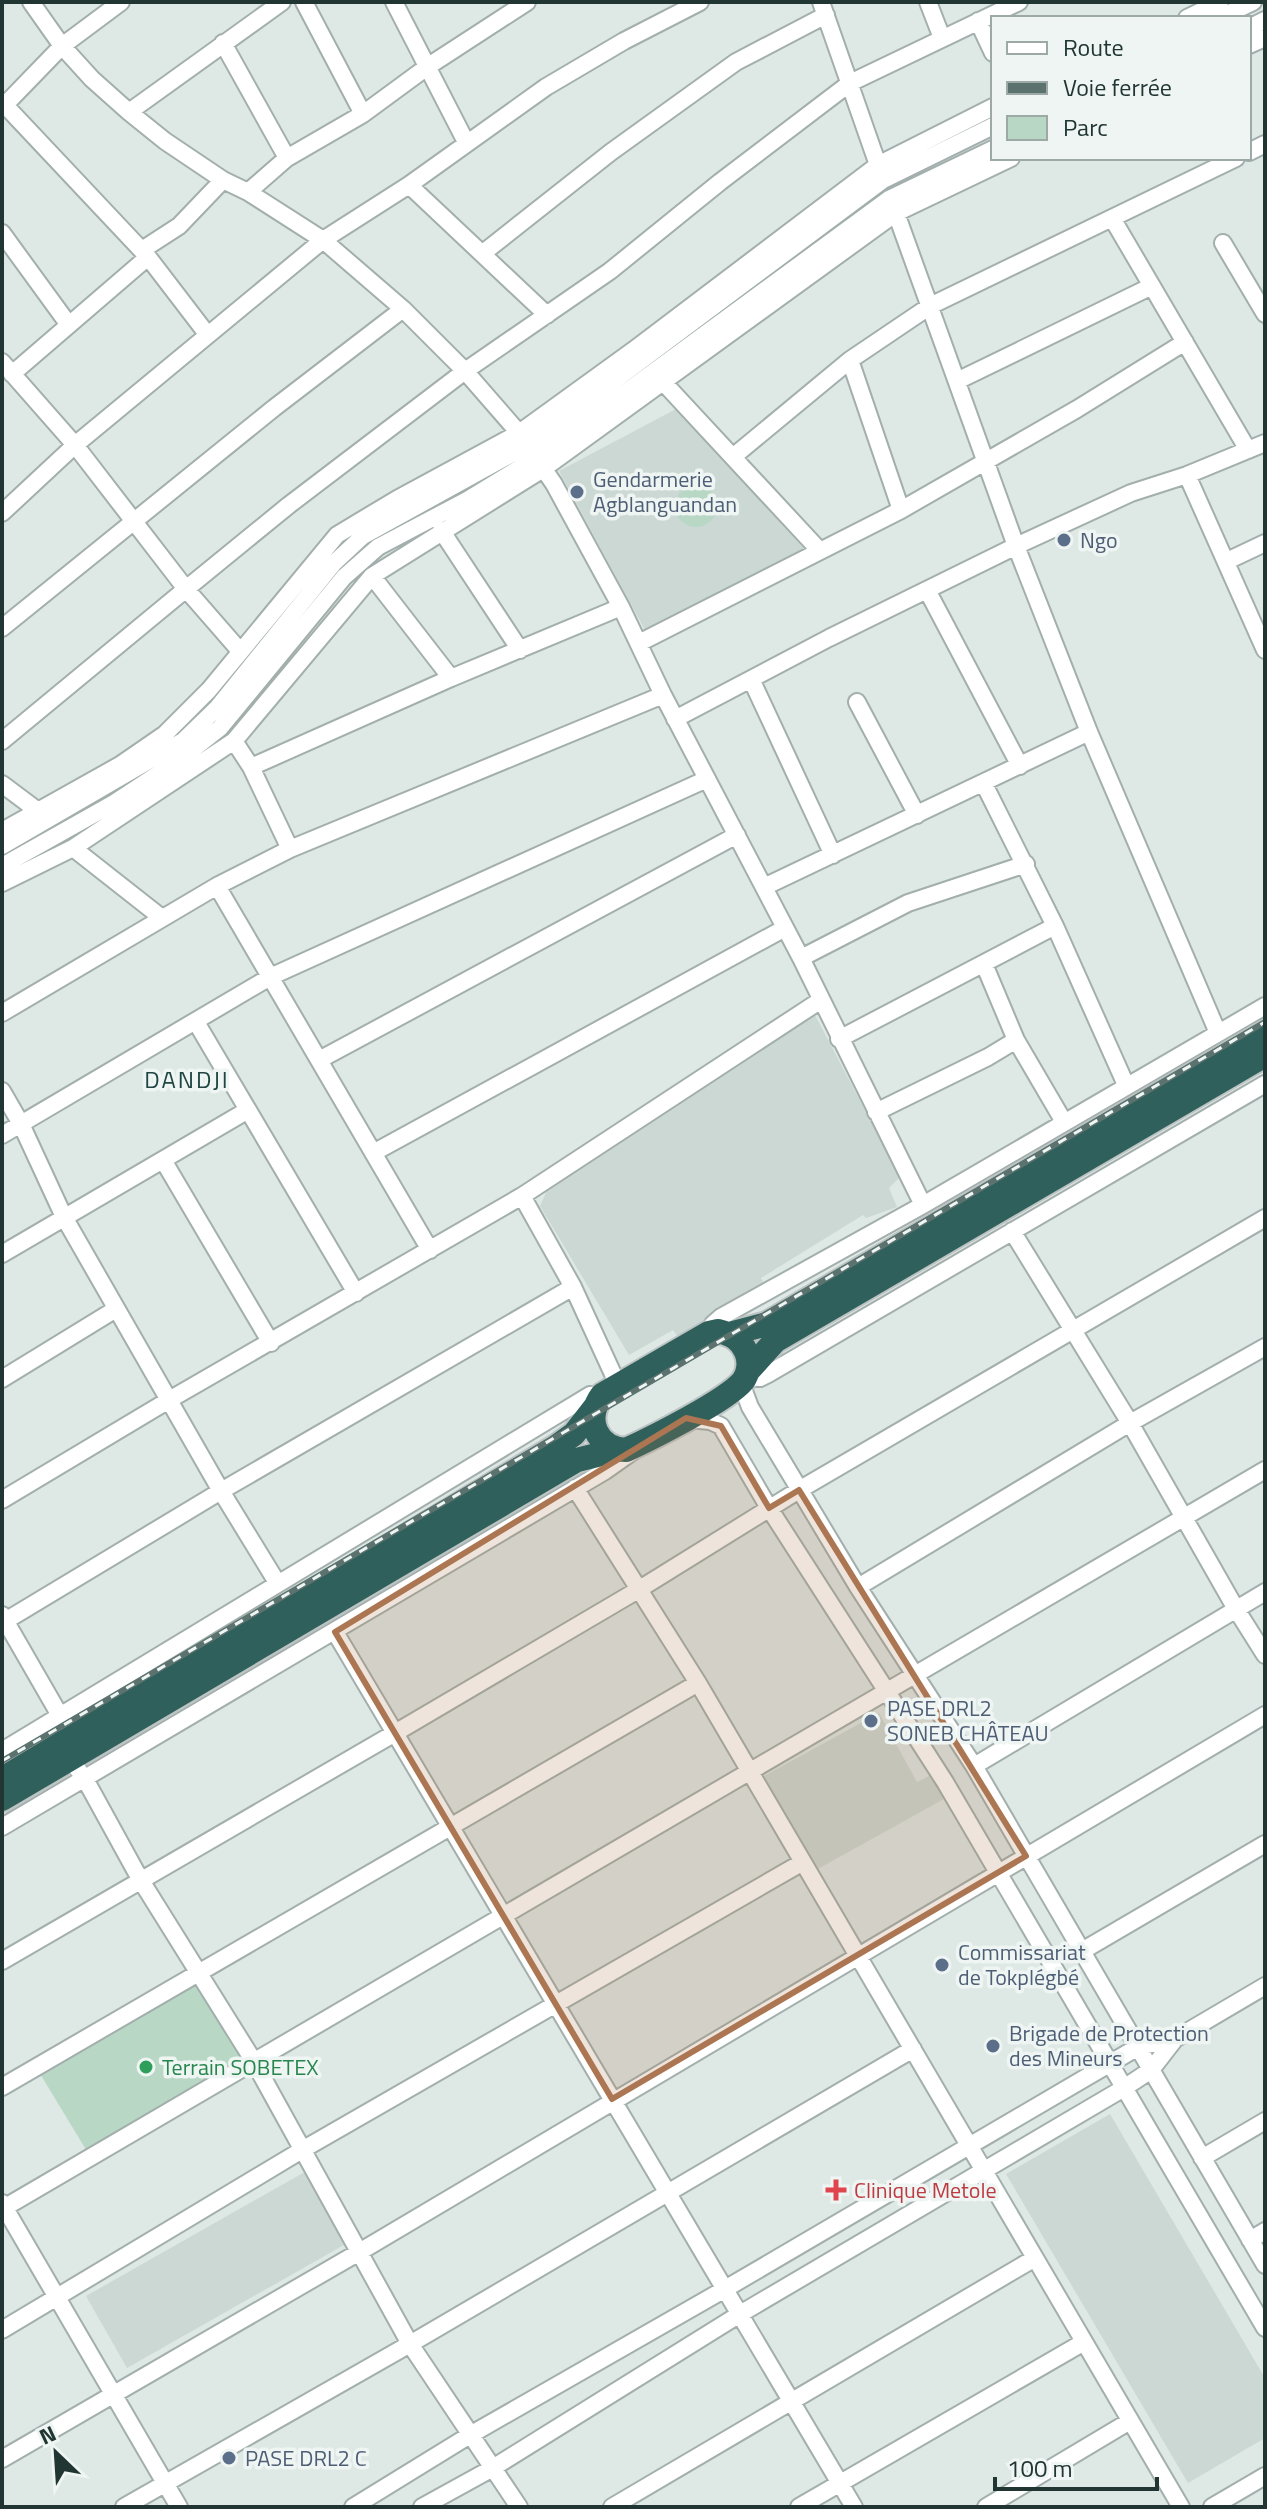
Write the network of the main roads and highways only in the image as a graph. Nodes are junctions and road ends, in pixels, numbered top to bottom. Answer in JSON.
{"nodes":[{"id":1,"x":1265,"y":1033,"type":"edge"},
{"id":2,"x":1265,"y":1055,"type":"edge"},
{"id":3,"x":719,"y":1334,"type":"junction"},
{"id":4,"x":745,"y":1377,"type":"junction"},
{"id":5,"x":605,"y":1396,"type":"junction"},
{"id":6,"x":617,"y":1450,"type":"junction"},
{"id":7,"x":68,"y":1738,"type":"junction"},
{"id":8,"x":2,"y":1779,"type":"edge"},
{"id":9,"x":2,"y":1799,"type":"edge"}],
"edges":[{"from":1,"to":3,"type":"highway"},
{"from":2,"to":4,"type":"highway"},
{"from":3,"to":4,"type":"highway"},
{"from":3,"to":5,"type":"highway"},
{"from":4,"to":6,"type":"highway"},
{"from":5,"to":6,"type":"highway"},
{"from":5,"to":7,"type":"highway"},
{"from":6,"to":7,"type":"highway"},
{"from":7,"to":8,"type":"highway"},
{"from":7,"to":9,"type":"highway"}]}
